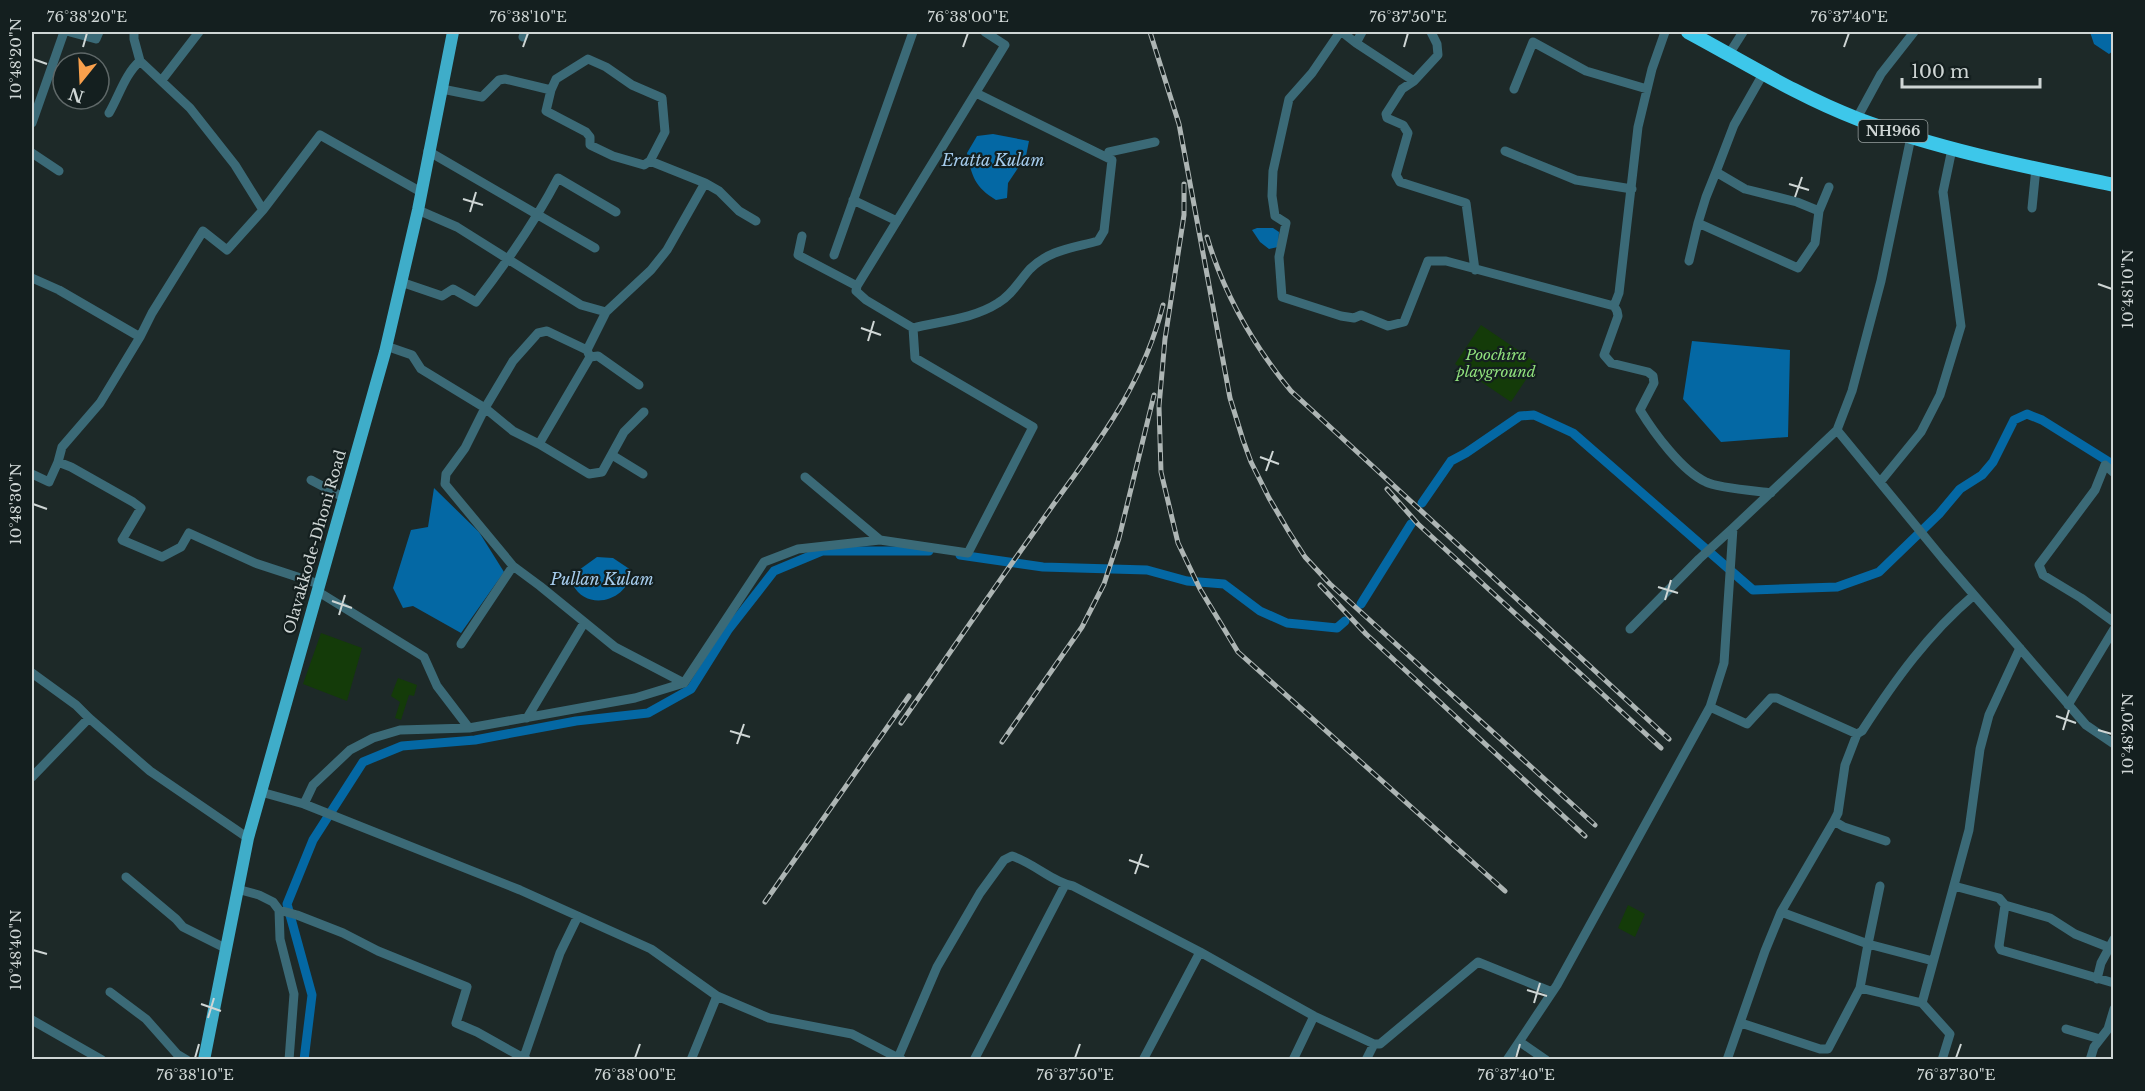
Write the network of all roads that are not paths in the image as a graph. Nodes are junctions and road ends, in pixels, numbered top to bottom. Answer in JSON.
{"nodes":[{"id":1,"x":64,"y":32,"type":"edge"},
{"id":2,"x":70,"y":32,"type":"edge"},
{"id":3,"x":99,"y":32,"type":"edge"},
{"id":4,"x":134,"y":32,"type":"edge"},
{"id":5,"x":199,"y":32,"type":"edge"},
{"id":6,"x":453,"y":32,"type":"edge"},
{"id":7,"x":913,"y":32,"type":"edge"},
{"id":8,"x":985,"y":32,"type":"edge"},
{"id":9,"x":1341,"y":32,"type":"edge"},
{"id":10,"x":1362,"y":32,"type":"edge"},
{"id":11,"x":1431,"y":32,"type":"edge"},
{"id":12,"x":1665,"y":32,"type":"edge"},
{"id":13,"x":1688,"y":32,"type":"edge"},
{"id":14,"x":1743,"y":32,"type":"edge"},
{"id":15,"x":1914,"y":32,"type":"edge"},
{"id":16,"x":1356,"y":43,"type":"junction"},
{"id":17,"x":1729,"y":54,"type":"junction"},
{"id":18,"x":140,"y":61,"type":"junction"},
{"id":19,"x":1763,"y":74,"type":"junction"},
{"id":20,"x":162,"y":80,"type":"junction"},
{"id":21,"x":1414,"y":81,"type":"junction"},
{"id":22,"x":442,"y":89,"type":"junction"},
{"id":23,"x":1514,"y":89,"type":"dead end"},
{"id":24,"x":1647,"y":89,"type":"junction"},
{"id":25,"x":552,"y":90,"type":"junction"},
{"id":26,"x":976,"y":93,"type":"junction"},
{"id":27,"x":109,"y":113,"type":"dead end"},
{"id":28,"x":1857,"y":118,"type":"junction"},
{"id":29,"x":32,"y":123,"type":"edge"},
{"id":30,"x":1911,"y":137,"type":"junction"},
{"id":31,"x":1155,"y":142,"type":"dead end"},
{"id":32,"x":1952,"y":149,"type":"junction"},
{"id":33,"x":428,"y":151,"type":"junction"},
{"id":34,"x":1505,"y":151,"type":"dead end"},
{"id":35,"x":32,"y":153,"type":"edge"},
{"id":36,"x":1110,"y":158,"type":"junction"},
{"id":37,"x":650,"y":161,"type":"junction"},
{"id":38,"x":2036,"y":168,"type":"junction"},
{"id":39,"x":59,"y":171,"type":"dead end"},
{"id":40,"x":1716,"y":172,"type":"junction"},
{"id":41,"x":705,"y":183,"type":"junction"},
{"id":42,"x":2114,"y":185,"type":"edge"},
{"id":43,"x":1829,"y":188,"type":"dead end"},
{"id":44,"x":1632,"y":189,"type":"junction"},
{"id":45,"x":420,"y":192,"type":"junction"},
{"id":46,"x":853,"y":200,"type":"junction"},
{"id":47,"x":2031,"y":208,"type":"dead end"},
{"id":48,"x":263,"y":210,"type":"junction"},
{"id":49,"x":418,"y":210,"type":"junction"},
{"id":50,"x":1819,"y":211,"type":"junction"},
{"id":51,"x":616,"y":213,"type":"dead end"},
{"id":52,"x":538,"y":215,"type":"junction"},
{"id":53,"x":756,"y":221,"type":"dead end"},
{"id":54,"x":897,"y":221,"type":"junction"},
{"id":55,"x":1698,"y":222,"type":"junction"},
{"id":56,"x":802,"y":236,"type":"dead end"},
{"id":57,"x":595,"y":248,"type":"dead end"},
{"id":58,"x":834,"y":255,"type":"dead end"},
{"id":59,"x":510,"y":259,"type":"junction"},
{"id":60,"x":1689,"y":261,"type":"dead end"},
{"id":61,"x":1475,"y":270,"type":"junction"},
{"id":62,"x":32,"y":278,"type":"edge"},
{"id":63,"x":401,"y":282,"type":"junction"},
{"id":64,"x":857,"y":286,"type":"junction"},
{"id":65,"x":1614,"y":306,"type":"junction"},
{"id":66,"x":606,"y":312,"type":"junction"},
{"id":67,"x":913,"y":328,"type":"junction"},
{"id":68,"x":140,"y":337,"type":"junction"},
{"id":69,"x":386,"y":346,"type":"junction"},
{"id":70,"x":589,"y":354,"type":"junction"},
{"id":71,"x":639,"y":385,"type":"dead end"},
{"id":72,"x":485,"y":408,"type":"junction"},
{"id":73,"x":644,"y":412,"type":"dead end"},
{"id":74,"x":1837,"y":430,"type":"junction"},
{"id":75,"x":539,"y":444,"type":"junction"},
{"id":76,"x":612,"y":455,"type":"junction"},
{"id":77,"x":58,"y":462,"type":"junction"},
{"id":78,"x":2114,"y":472,"type":"edge"},
{"id":79,"x":643,"y":474,"type":"dead end"},
{"id":80,"x":33,"y":477,"type":"edge"},
{"id":81,"x":805,"y":477,"type":"dead end"},
{"id":82,"x":311,"y":480,"type":"dead end"},
{"id":83,"x":1881,"y":482,"type":"junction"},
{"id":84,"x":1771,"y":493,"type":"junction"},
{"id":85,"x":343,"y":497,"type":"junction"},
{"id":86,"x":1733,"y":528,"type":"junction"},
{"id":87,"x":880,"y":540,"type":"junction"},
{"id":88,"x":513,"y":566,"type":"junction"},
{"id":89,"x":318,"y":588,"type":"junction"},
{"id":90,"x":1974,"y":595,"type":"junction"},
{"id":91,"x":2114,"y":622,"type":"edge"},
{"id":92,"x":584,"y":623,"type":"junction"},
{"id":93,"x":1630,"y":629,"type":"dead end"},
{"id":94,"x":2114,"y":629,"type":"edge"},
{"id":95,"x":460,"y":644,"type":"dead end"},
{"id":96,"x":2020,"y":648,"type":"junction"},
{"id":97,"x":32,"y":673,"type":"edge"},
{"id":98,"x":684,"y":683,"type":"junction"},
{"id":99,"x":2068,"y":705,"type":"junction"},
{"id":100,"x":1710,"y":707,"type":"junction"},
{"id":101,"x":88,"y":718,"type":"junction"},
{"id":102,"x":527,"y":718,"type":"junction"},
{"id":103,"x":469,"y":728,"type":"junction"},
{"id":104,"x":1857,"y":734,"type":"junction"},
{"id":105,"x":2114,"y":744,"type":"edge"},
{"id":106,"x":32,"y":777,"type":"edge"},
{"id":107,"x":261,"y":792,"type":"junction"},
{"id":108,"x":304,"y":804,"type":"junction"},
{"id":109,"x":1834,"y":821,"type":"junction"},
{"id":110,"x":248,"y":838,"type":"junction"},
{"id":111,"x":1886,"y":841,"type":"dead end"},
{"id":112,"x":126,"y":877,"type":"dead end"},
{"id":113,"x":1065,"y":885,"type":"junction"},
{"id":114,"x":1880,"y":886,"type":"dead end"},
{"id":115,"x":1954,"y":886,"type":"junction"},
{"id":116,"x":237,"y":889,"type":"junction"},
{"id":117,"x":2005,"y":905,"type":"junction"},
{"id":118,"x":279,"y":910,"type":"junction"},
{"id":119,"x":1780,"y":912,"type":"junction"},
{"id":120,"x":578,"y":916,"type":"junction"},
{"id":121,"x":2111,"y":943,"type":"edge"},
{"id":122,"x":1868,"y":944,"type":"junction"},
{"id":123,"x":227,"y":949,"type":"junction"},
{"id":124,"x":1200,"y":952,"type":"junction"},
{"id":125,"x":1933,"y":962,"type":"junction"},
{"id":126,"x":2097,"y":979,"type":"junction"},
{"id":127,"x":2114,"y":983,"type":"edge"},
{"id":128,"x":1860,"y":988,"type":"junction"},
{"id":129,"x":110,"y":992,"type":"dead end"},
{"id":130,"x":1552,"y":992,"type":"junction"},
{"id":131,"x":717,"y":996,"type":"junction"},
{"id":132,"x":1922,"y":1003,"type":"junction"},
{"id":133,"x":2114,"y":1009,"type":"edge"},
{"id":134,"x":1314,"y":1016,"type":"junction"},
{"id":135,"x":32,"y":1020,"type":"edge"},
{"id":136,"x":1741,"y":1023,"type":"junction"},
{"id":137,"x":2066,"y":1029,"type":"dead end"},
{"id":138,"x":2100,"y":1039,"type":"junction"},
{"id":139,"x":1520,"y":1042,"type":"junction"},
{"id":140,"x":1374,"y":1044,"type":"junction"},
{"id":141,"x":102,"y":1059,"type":"edge"},
{"id":142,"x":187,"y":1059,"type":"edge"},
{"id":143,"x":204,"y":1059,"type":"edge"},
{"id":144,"x":289,"y":1059,"type":"edge"},
{"id":145,"x":524,"y":1059,"type":"edge"},
{"id":146,"x":691,"y":1059,"type":"edge"},
{"id":147,"x":900,"y":1059,"type":"edge"},
{"id":148,"x":974,"y":1059,"type":"edge"},
{"id":149,"x":1143,"y":1059,"type":"edge"},
{"id":150,"x":1293,"y":1059,"type":"edge"},
{"id":151,"x":1366,"y":1059,"type":"edge"},
{"id":152,"x":1507,"y":1059,"type":"edge"},
{"id":153,"x":1546,"y":1059,"type":"edge"},
{"id":154,"x":1727,"y":1059,"type":"edge"},
{"id":155,"x":1942,"y":1059,"type":"edge"},
{"id":156,"x":2090,"y":1059,"type":"edge"}],
"edges":[{"from":1,"to":29,"type":"street"},
{"from":2,"to":3,"type":"street"},
{"from":4,"to":18,"type":"street"},
{"from":5,"to":20,"type":"street"},
{"from":6,"to":22,"type":"main road","name":"Olavakkode-Dhoni Road"},
{"from":7,"to":46,"type":"street"},
{"from":8,"to":26,"type":"street"},
{"from":9,"to":16,"type":"street"},
{"from":9,"to":61,"type":"street"},
{"from":10,"to":16,"type":"street"},
{"from":11,"to":21,"type":"street"},
{"from":12,"to":24,"type":"street"},
{"from":13,"to":17,"type":"highway","number":"NH966"},
{"from":14,"to":17,"type":"street"},
{"from":15,"to":28,"type":"street"},
{"from":16,"to":21,"type":"street"},
{"from":17,"to":19,"type":"highway","number":"NH966"},
{"from":18,"to":20,"type":"street"},
{"from":18,"to":27,"type":"street"},
{"from":19,"to":28,"type":"highway","number":"NH966"},
{"from":19,"to":40,"type":"street"},
{"from":20,"to":48,"type":"street"},
{"from":21,"to":61,"type":"street"},
{"from":22,"to":25,"type":"street"},
{"from":22,"to":33,"type":"main road","name":"Olavakkode-Dhoni Road"},
{"from":23,"to":24,"type":"street"},
{"from":24,"to":44,"type":"street"},
{"from":25,"to":37,"type":"street"},
{"from":25,"to":37,"type":"street"},
{"from":26,"to":36,"type":"street"},
{"from":26,"to":54,"type":"street"},
{"from":28,"to":30,"type":"highway","number":"NH966"},
{"from":30,"to":32,"type":"highway","number":"NH966"},
{"from":30,"to":74,"type":"street"},
{"from":31,"to":36,"type":"street"},
{"from":32,"to":38,"type":"highway","number":"NH966"},
{"from":32,"to":83,"type":"street"},
{"from":33,"to":45,"type":"main road","name":"Olavakkode-Dhoni Road"},
{"from":33,"to":52,"type":"street"},
{"from":34,"to":44,"type":"street"},
{"from":35,"to":39,"type":"street"},
{"from":36,"to":67,"type":"street"},
{"from":37,"to":41,"type":"street"},
{"from":38,"to":42,"type":"highway","number":"NH966"},
{"from":38,"to":47,"type":"street"},
{"from":40,"to":50,"type":"street"},
{"from":40,"to":55,"type":"street"},
{"from":41,"to":53,"type":"street"},
{"from":41,"to":66,"type":"street"},
{"from":43,"to":50,"type":"street"},
{"from":44,"to":65,"type":"street"},
{"from":45,"to":48,"type":"street"},
{"from":45,"to":49,"type":"main road","name":"Olavakkode-Dhoni Road"},
{"from":46,"to":54,"type":"street"},
{"from":46,"to":58,"type":"street"},
{"from":48,"to":68,"type":"street"},
{"from":49,"to":59,"type":"street"},
{"from":49,"to":63,"type":"main road","name":"Olavakkode-Dhoni Road"},
{"from":50,"to":55,"type":"street"},
{"from":51,"to":52,"type":"street"},
{"from":52,"to":57,"type":"street"},
{"from":52,"to":59,"type":"street"},
{"from":54,"to":64,"type":"street"},
{"from":55,"to":60,"type":"street"},
{"from":56,"to":64,"type":"street"},
{"from":59,"to":63,"type":"street"},
{"from":59,"to":66,"type":"street"},
{"from":61,"to":65,"type":"street"},
{"from":62,"to":68,"type":"street"},
{"from":63,"to":69,"type":"main road","name":"Olavakkode-Dhoni Road"},
{"from":64,"to":67,"type":"street"},
{"from":65,"to":84,"type":"street"},
{"from":66,"to":70,"type":"street"},
{"from":67,"to":87,"type":"street"},
{"from":68,"to":77,"type":"street"},
{"from":69,"to":72,"type":"street"},
{"from":69,"to":85,"type":"main road","name":"Olavakkode-Dhoni Road"},
{"from":70,"to":71,"type":"street"},
{"from":70,"to":72,"type":"street"},
{"from":70,"to":75,"type":"street"},
{"from":72,"to":75,"type":"street"},
{"from":72,"to":88,"type":"street"},
{"from":73,"to":76,"type":"street"},
{"from":74,"to":83,"type":"street"},
{"from":74,"to":84,"type":"street"},
{"from":75,"to":76,"type":"street"},
{"from":76,"to":79,"type":"street"},
{"from":77,"to":80,"type":"street"},
{"from":77,"to":89,"type":"street"},
{"from":78,"to":91,"type":"street"},
{"from":81,"to":87,"type":"street"},
{"from":82,"to":85,"type":"street"},
{"from":83,"to":90,"type":"street"},
{"from":84,"to":86,"type":"street"},
{"from":85,"to":89,"type":"main road","name":"Olavakkode-Dhoni Road"},
{"from":86,"to":93,"type":"street"},
{"from":86,"to":100,"type":"street"},
{"from":87,"to":98,"type":"street"},
{"from":88,"to":92,"type":"street"},
{"from":88,"to":95,"type":"street"},
{"from":89,"to":103,"type":"street"},
{"from":89,"to":107,"type":"main road","name":"Olavakkode-Dhoni Road"},
{"from":90,"to":96,"type":"street"},
{"from":90,"to":104,"type":"street"},
{"from":92,"to":98,"type":"street"},
{"from":92,"to":102,"type":"street"},
{"from":94,"to":99,"type":"street"},
{"from":96,"to":99,"type":"street"},
{"from":96,"to":115,"type":"street"},
{"from":97,"to":101,"type":"street"},
{"from":98,"to":102,"type":"street"},
{"from":99,"to":105,"type":"street"},
{"from":100,"to":104,"type":"street"},
{"from":100,"to":130,"type":"street"},
{"from":101,"to":106,"type":"street"},
{"from":101,"to":110,"type":"street"},
{"from":102,"to":103,"type":"street"},
{"from":103,"to":108,"type":"street"},
{"from":104,"to":109,"type":"street"},
{"from":107,"to":108,"type":"street"},
{"from":107,"to":110,"type":"main road","name":"Olavakkode-Dhoni Road"},
{"from":108,"to":120,"type":"street"},
{"from":109,"to":111,"type":"street"},
{"from":109,"to":119,"type":"street"},
{"from":110,"to":116,"type":"main road","name":"Olavakkode-Dhoni Road"},
{"from":112,"to":123,"type":"street"},
{"from":113,"to":124,"type":"street"},
{"from":113,"to":147,"type":"street"},
{"from":113,"to":148,"type":"street"},
{"from":114,"to":122,"type":"street"},
{"from":115,"to":117,"type":"street"},
{"from":115,"to":125,"type":"street"},
{"from":116,"to":118,"type":"street"},
{"from":116,"to":123,"type":"main road","name":"Olavakkode-Dhoni Road"},
{"from":117,"to":121,"type":"street"},
{"from":117,"to":126,"type":"street"},
{"from":118,"to":144,"type":"street"},
{"from":118,"to":145,"type":"street"},
{"from":119,"to":122,"type":"street"},
{"from":119,"to":136,"type":"street"},
{"from":120,"to":131,"type":"street"},
{"from":120,"to":145,"type":"street"},
{"from":121,"to":126,"type":"street"},
{"from":122,"to":125,"type":"street"},
{"from":122,"to":128,"type":"street"},
{"from":123,"to":143,"type":"main road","name":"Olavakkode-Dhoni Road"},
{"from":124,"to":134,"type":"street"},
{"from":124,"to":149,"type":"street"},
{"from":125,"to":132,"type":"street"},
{"from":126,"to":127,"type":"street"},
{"from":128,"to":132,"type":"street"},
{"from":128,"to":136,"type":"street"},
{"from":129,"to":142,"type":"street"},
{"from":130,"to":139,"type":"street"},
{"from":130,"to":140,"type":"street"},
{"from":131,"to":146,"type":"street"},
{"from":131,"to":147,"type":"street"},
{"from":132,"to":155,"type":"street"},
{"from":133,"to":138,"type":"street"},
{"from":134,"to":140,"type":"street"},
{"from":134,"to":150,"type":"street"},
{"from":135,"to":141,"type":"street"},
{"from":136,"to":154,"type":"street"},
{"from":137,"to":138,"type":"street"},
{"from":138,"to":156,"type":"street"},
{"from":139,"to":152,"type":"street"},
{"from":139,"to":153,"type":"street"},
{"from":140,"to":151,"type":"street"}]}
